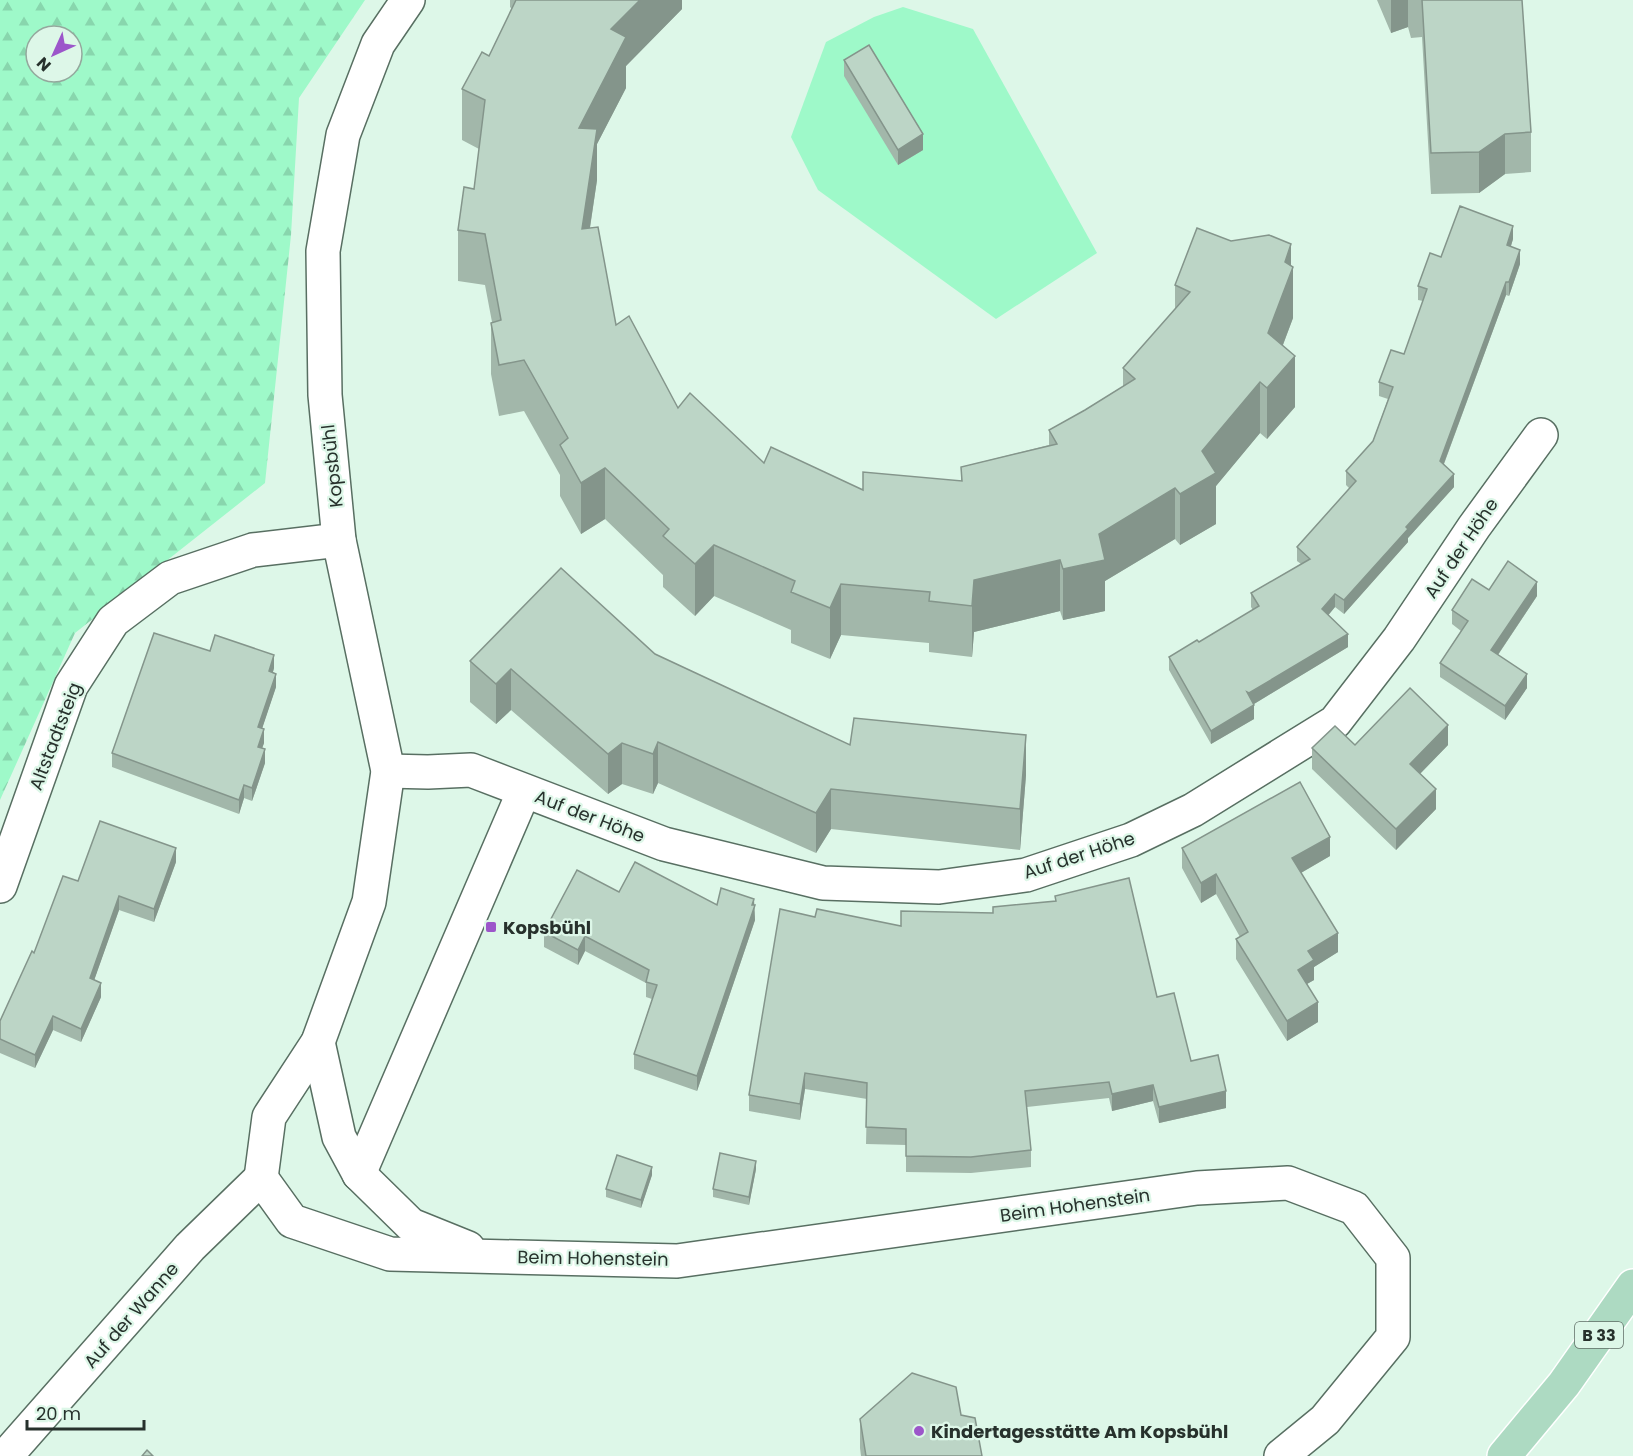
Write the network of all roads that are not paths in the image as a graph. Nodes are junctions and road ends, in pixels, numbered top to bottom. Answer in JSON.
{"nodes":[{"id":1,"x":408,"y":0,"type":"edge"},
{"id":2,"x":1541,"y":435,"type":"dead end"},
{"id":3,"x":339,"y":540,"type":"junction"},
{"id":4,"x":388,"y":771,"type":"junction"},
{"id":5,"x":524,"y":791,"type":"junction"},
{"id":6,"x":0,"y":886,"type":"edge"},
{"id":7,"x":318,"y":1042,"type":"junction"},
{"id":8,"x":359,"y":1174,"type":"junction"},
{"id":9,"x":261,"y":1178,"type":"junction"},
{"id":10,"x":487,"y":1256,"type":"junction"},
{"id":11,"x":1633,"y":1286,"type":"edge"},
{"id":12,"x":1633,"y":1326,"type":"edge"},
{"id":13,"x":1564,"y":1384,"type":"junction"},
{"id":14,"x":6,"y":1456,"type":"edge"},
{"id":15,"x":1281,"y":1456,"type":"edge"},
{"id":16,"x":1504,"y":1456,"type":"edge"}],
"edges":[{"from":1,"to":3,"type":"street","name":"Kopsbühl"},
{"from":2,"to":5,"type":"street","name":"Auf der Höhe"},
{"from":3,"to":4,"type":"street","name":"Kopsbühl"},
{"from":3,"to":6,"type":"street","name":"Altstadtsteig"},
{"from":4,"to":5,"type":"street","name":"Auf der Höhe"},
{"from":4,"to":7,"type":"street","name":"Kopsbühl"},
{"from":5,"to":8,"type":"street"},
{"from":7,"to":8,"type":"street"},
{"from":7,"to":9,"type":"street","name":"Kopsbühl"},
{"from":8,"to":10,"type":"street","name":"Beim Hohenstein"},
{"from":9,"to":10,"type":"street","name":"Beim Hohenstein"},
{"from":9,"to":14,"type":"street","name":"Auf der Wanne"},
{"from":10,"to":15,"type":"street","name":"Beim Hohenstein"},
{"from":11,"to":13,"type":"main road","number":"B 33"},
{"from":12,"to":13,"type":"main road"},
{"from":13,"to":16,"type":"main road","number":"B 33"}]}
